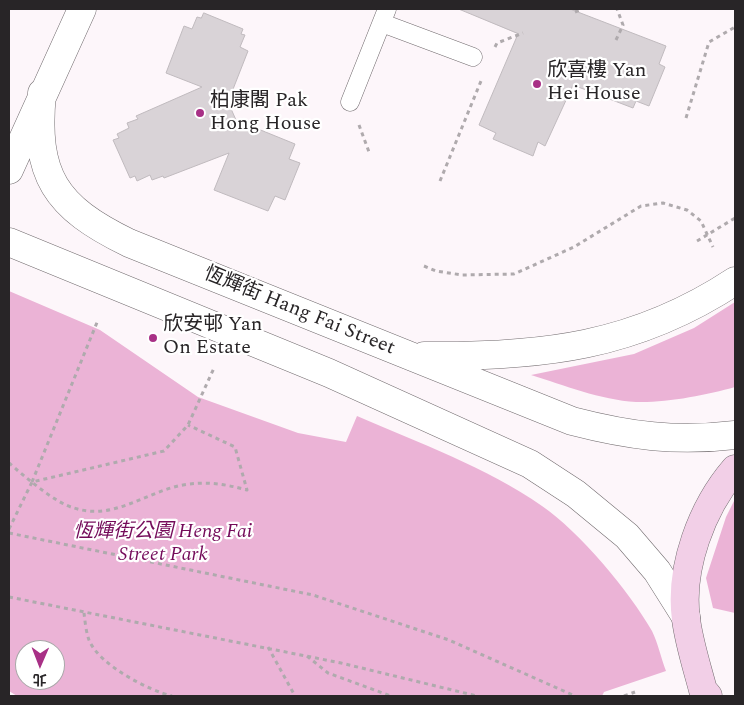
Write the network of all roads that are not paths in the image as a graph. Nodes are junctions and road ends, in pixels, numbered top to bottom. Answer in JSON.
{"nodes":[{"id":1,"x":82,"y":9,"type":"edge"},
{"id":2,"x":385,"y":16,"type":"edge"},
{"id":3,"x":472,"y":57,"type":"dead end"},
{"id":4,"x":42,"y":93,"type":"junction"},
{"id":5,"x":350,"y":102,"type":"dead end"},
{"id":6,"x":9,"y":170,"type":"edge"},
{"id":7,"x":9,"y":242,"type":"edge"},
{"id":8,"x":735,"y":281,"type":"edge"},
{"id":9,"x":407,"y":356,"type":"junction"},
{"id":10,"x":735,"y":435,"type":"edge"},
{"id":11,"x":735,"y":469,"type":"edge"},
{"id":12,"x":686,"y":617,"type":"junction"},
{"id":13,"x":705,"y":694,"type":"edge"}],
"edges":[{"from":1,"to":4,"type":"street"},
{"from":2,"to":3,"type":"lane"},
{"from":2,"to":5,"type":"lane"},
{"from":4,"to":6,"type":"street"},
{"from":4,"to":9,"type":"street","name":"恆輝街 Hang Fai Street"},
{"from":7,"to":12,"type":"street"},
{"from":8,"to":9,"type":"street"},
{"from":9,"to":10,"type":"street","name":"恆輝街 Hang Fai Street"},
{"from":11,"to":12,"type":"main road"},
{"from":12,"to":13,"type":"main road"}]}
